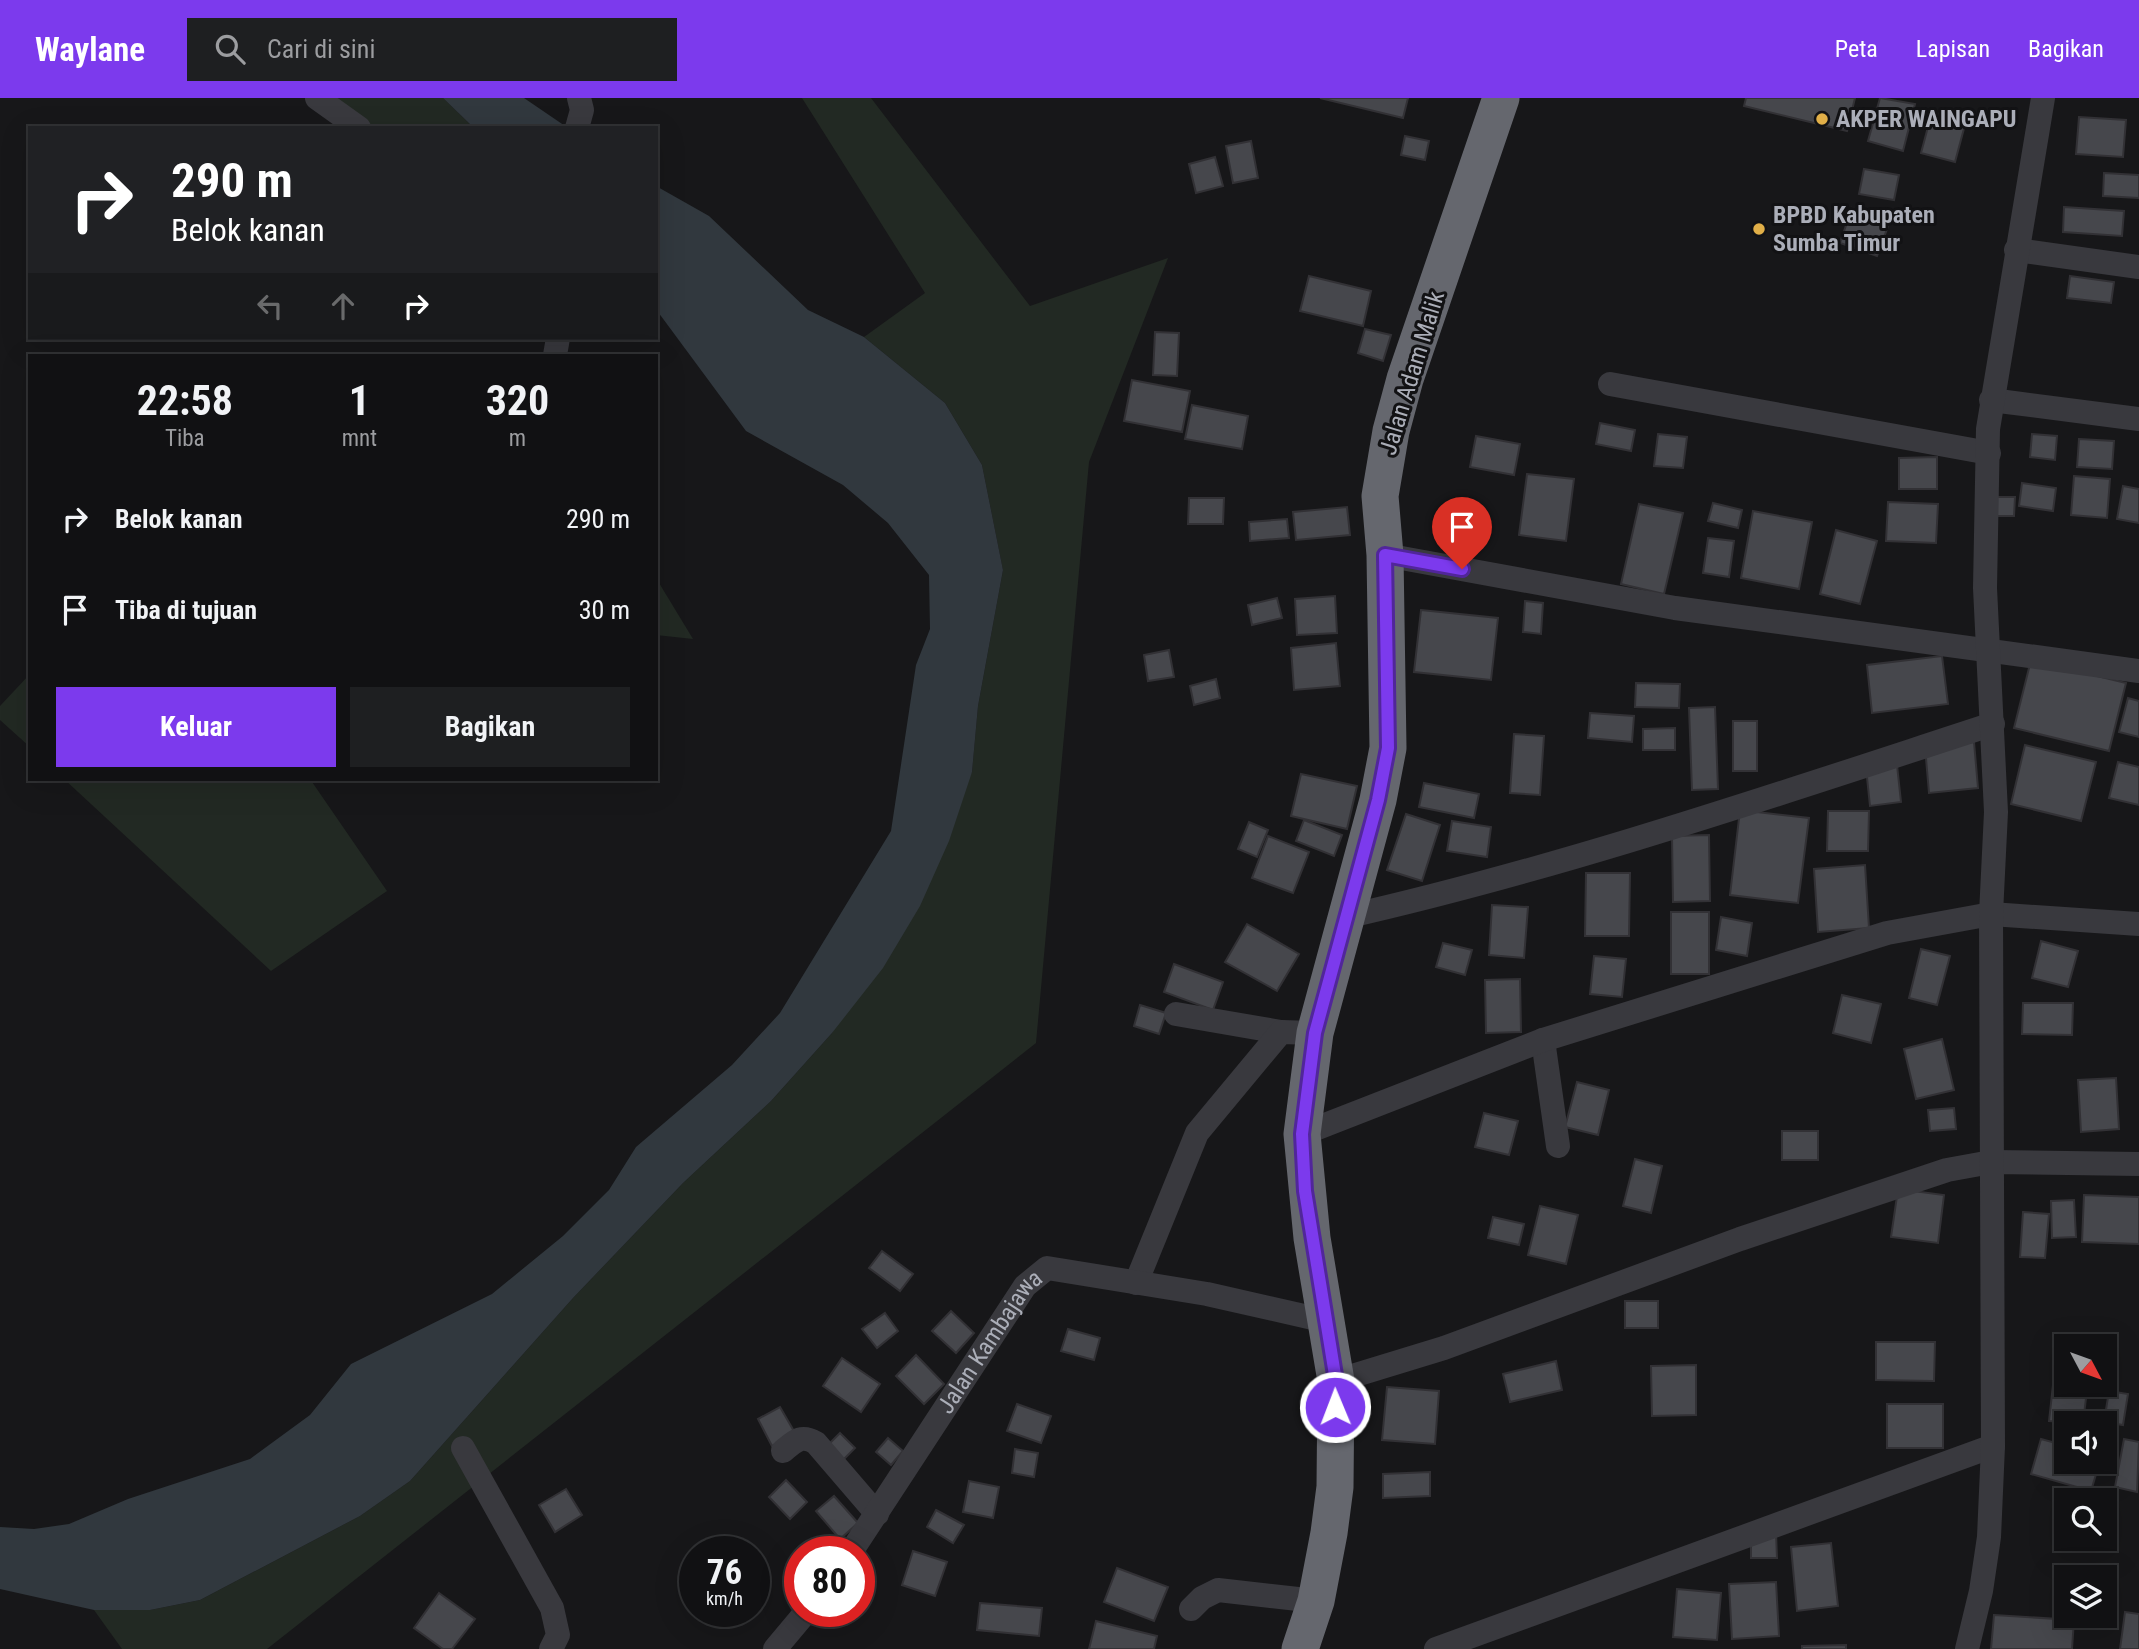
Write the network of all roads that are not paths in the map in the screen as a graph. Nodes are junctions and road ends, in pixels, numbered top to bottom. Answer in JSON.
{"nodes":[{"id":1,"x":317,"y":98,"type":"edge"},
{"id":2,"x":579,"y":98,"type":"edge"},
{"id":3,"x":1501,"y":98,"type":"edge"},
{"id":4,"x":2043,"y":98,"type":"edge"},
{"id":5,"x":356,"y":126,"type":"edge"},
{"id":6,"x":578,"y":126,"type":"edge"},
{"id":7,"x":2016,"y":250,"type":"junction"},
{"id":8,"x":2139,"y":267,"type":"edge"},
{"id":9,"x":1610,"y":384,"type":"dead end"},
{"id":10,"x":1991,"y":400,"type":"junction"},
{"id":11,"x":2139,"y":419,"type":"edge"},
{"id":12,"x":1989,"y":453,"type":"junction"},
{"id":13,"x":1385,"y":555,"type":"junction"},
{"id":14,"x":1987,"y":650,"type":"junction"},
{"id":15,"x":2139,"y":671,"type":"edge"},
{"id":16,"x":1993,"y":723,"type":"junction"},
{"id":17,"x":1991,"y":914,"type":"junction"},
{"id":18,"x":1345,"y":917,"type":"junction"},
{"id":19,"x":2139,"y":924,"type":"edge"},
{"id":20,"x":1176,"y":1014,"type":"dead end"},
{"id":21,"x":1298,"y":1032,"type":"junction"},
{"id":22,"x":1543,"y":1040,"type":"junction"},
{"id":23,"x":1302,"y":1134,"type":"junction"},
{"id":24,"x":1558,"y":1146,"type":"dead end"},
{"id":25,"x":1991,"y":1162,"type":"junction"},
{"id":26,"x":2139,"y":1164,"type":"edge"},
{"id":27,"x":1136,"y":1283,"type":"junction"},
{"id":28,"x":1326,"y":1321,"type":"junction"},
{"id":29,"x":1336,"y":1381,"type":"junction"},
{"id":30,"x":1993,"y":1446,"type":"junction"},
{"id":31,"x":463,"y":1448,"type":"dead end"},
{"id":32,"x":783,"y":1451,"type":"dead end"},
{"id":33,"x":877,"y":1514,"type":"junction"},
{"id":34,"x":862,"y":1536,"type":"edge"},
{"id":35,"x":1316,"y":1601,"type":"junction"},
{"id":36,"x":1191,"y":1609,"type":"dead end"},
{"id":37,"x":793,"y":1627,"type":"edge"},
{"id":38,"x":551,"y":1649,"type":"edge"},
{"id":39,"x":775,"y":1649,"type":"edge"},
{"id":40,"x":1300,"y":1649,"type":"edge"},
{"id":41,"x":1436,"y":1649,"type":"edge"},
{"id":42,"x":1967,"y":1649,"type":"edge"}],
"edges":[{"from":1,"to":5,"type":"street"},
{"from":2,"to":6,"type":"street"},
{"from":3,"to":13,"type":"highway","name":"Jalan Adam Malik"},
{"from":4,"to":7,"type":"street"},
{"from":7,"to":8,"type":"street"},
{"from":7,"to":10,"type":"street"},
{"from":9,"to":12,"type":"street"},
{"from":10,"to":11,"type":"street"},
{"from":10,"to":12,"type":"street"},
{"from":12,"to":14,"type":"street"},
{"from":13,"to":14,"type":"street"},
{"from":13,"to":18,"type":"highway","name":"Jalan Adam Malik"},
{"from":14,"to":15,"type":"street"},
{"from":14,"to":16,"type":"street"},
{"from":16,"to":17,"type":"street"},
{"from":16,"to":18,"type":"street"},
{"from":17,"to":19,"type":"street"},
{"from":17,"to":22,"type":"street"},
{"from":17,"to":25,"type":"street"},
{"from":18,"to":21,"type":"highway","name":"Jalan Adam Malik"},
{"from":20,"to":21,"type":"street"},
{"from":21,"to":23,"type":"highway","name":"Jalan Adam Malik"},
{"from":21,"to":27,"type":"street"},
{"from":22,"to":23,"type":"street"},
{"from":22,"to":24,"type":"street"},
{"from":23,"to":28,"type":"highway","name":"Jalan Adam Malik"},
{"from":25,"to":26,"type":"street"},
{"from":25,"to":29,"type":"street"},
{"from":25,"to":30,"type":"street"},
{"from":27,"to":28,"type":"street","name":"Jalan Kambajawa"},
{"from":27,"to":33,"type":"street","name":"Jalan Kambajawa"},
{"from":28,"to":29,"type":"highway","name":"Jalan Adam Malik"},
{"from":29,"to":35,"type":"highway","name":"Jalan Adam Malik"},
{"from":30,"to":41,"type":"street"},
{"from":30,"to":42,"type":"street"},
{"from":31,"to":38,"type":"street"},
{"from":32,"to":33,"type":"street"},
{"from":33,"to":34,"type":"street","name":"Jalan Kambajawa"},
{"from":35,"to":36,"type":"street"},
{"from":35,"to":40,"type":"highway","name":"Jalan Adam Malik"},
{"from":37,"to":39,"type":"street"}]}
